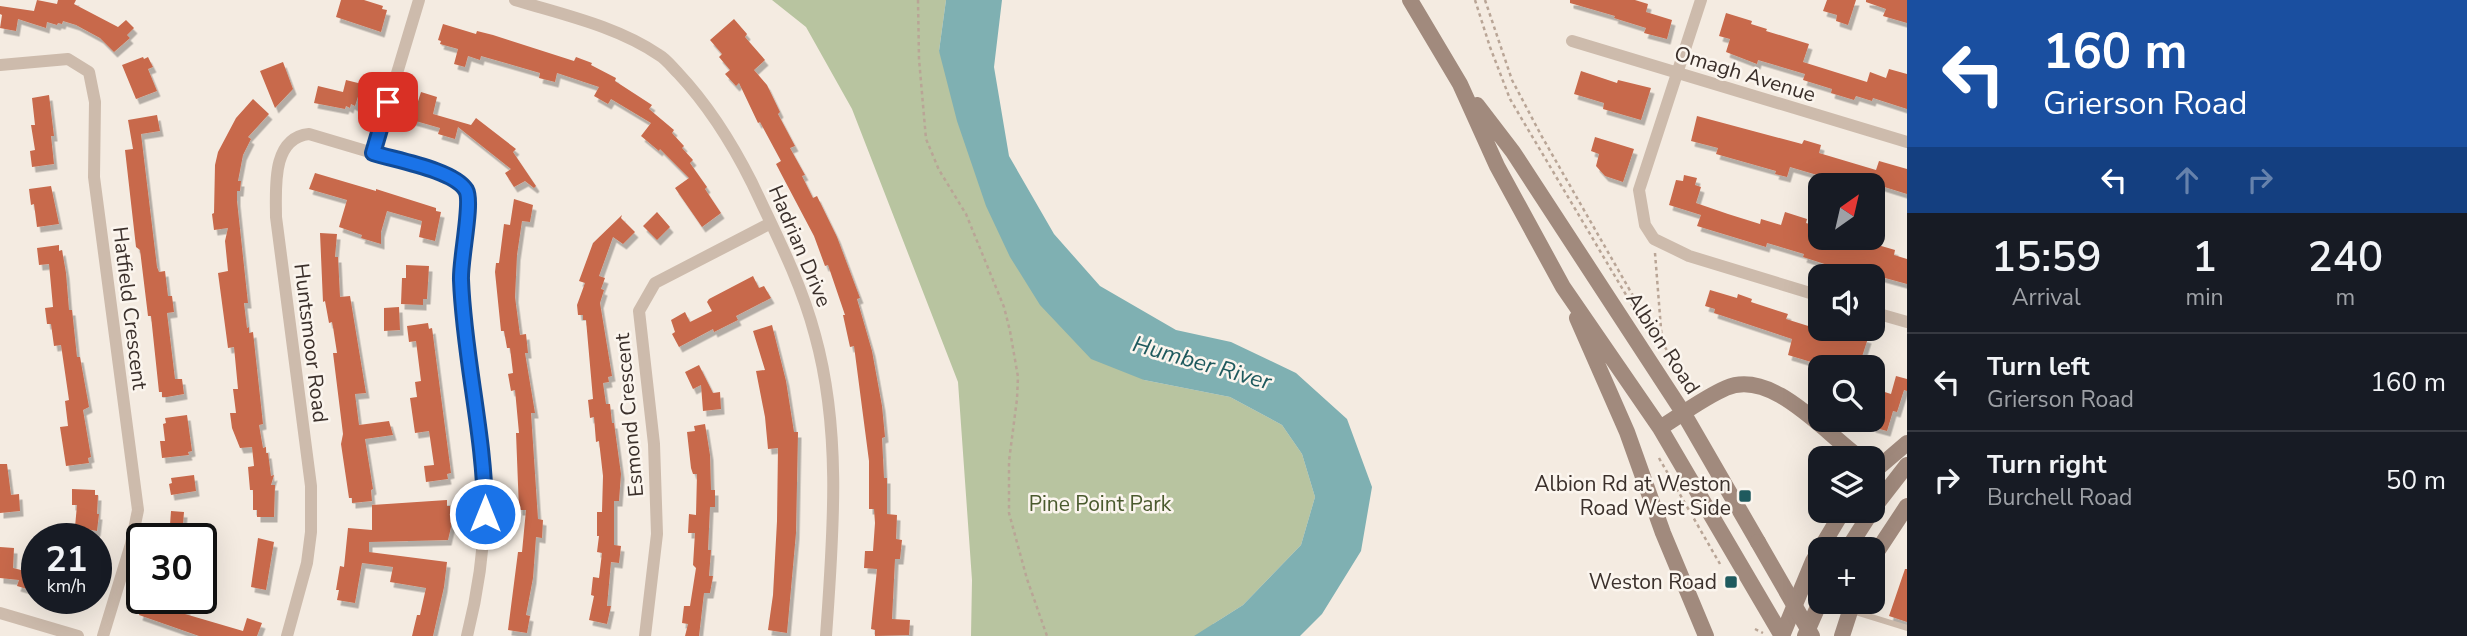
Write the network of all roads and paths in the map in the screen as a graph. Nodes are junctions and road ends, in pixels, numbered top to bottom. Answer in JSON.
{"nodes":[{"id":1,"x":419,"y":0,"type":"edge"},
{"id":2,"x":515,"y":0,"type":"edge"},
{"id":3,"x":918,"y":0,"type":"edge"},
{"id":4,"x":1410,"y":0,"type":"edge"},
{"id":5,"x":1475,"y":0,"type":"edge"},
{"id":6,"x":1485,"y":0,"type":"edge"},
{"id":7,"x":1701,"y":0,"type":"edge"},
{"id":8,"x":1572,"y":41,"type":"dead end"},
{"id":9,"x":0,"y":65,"type":"edge"},
{"id":10,"x":1678,"y":74,"type":"junction"},
{"id":11,"x":1460,"y":84,"type":"junction"},
{"id":12,"x":1907,"y":142,"type":"edge"},
{"id":13,"x":373,"y":153,"type":"junction"},
{"id":14,"x":771,"y":223,"type":"junction"},
{"id":15,"x":1654,"y":240,"type":"junction"},
{"id":16,"x":1563,"y":287,"type":"junction"},
{"id":17,"x":1808,"y":292,"type":"edge"},
{"id":18,"x":1885,"y":316,"type":"edge"},
{"id":19,"x":1640,"y":318,"type":"dead end"},
{"id":20,"x":1907,"y":322,"type":"edge"},
{"id":21,"x":1662,"y":342,"type":"junction"},
{"id":22,"x":1699,"y":405,"type":"junction"},
{"id":23,"x":1684,"y":414,"type":"junction"},
{"id":24,"x":1660,"y":428,"type":"junction"},
{"id":25,"x":1907,"y":443,"type":"edge"},
{"id":26,"x":1845,"y":446,"type":"edge"},
{"id":27,"x":1659,"y":458,"type":"dead end"},
{"id":28,"x":1885,"y":460,"type":"edge"},
{"id":29,"x":1907,"y":465,"type":"edge"},
{"id":30,"x":1885,"y":494,"type":"edge"},
{"id":31,"x":1907,"y":506,"type":"edge"},
{"id":32,"x":1836,"y":523,"type":"edge"},
{"id":33,"x":1900,"y":526,"type":"edge"},
{"id":34,"x":1885,"y":544,"type":"edge"},
{"id":35,"x":1720,"y":564,"type":"dead end"},
{"id":36,"x":0,"y":613,"type":"edge"},
{"id":37,"x":1815,"y":614,"type":"edge"},
{"id":38,"x":1849,"y":614,"type":"edge"},
{"id":39,"x":1872,"y":614,"type":"edge"},
{"id":40,"x":1907,"y":628,"type":"edge"},
{"id":41,"x":1755,"y":629,"type":"dead end"},
{"id":42,"x":1776,"y":635,"type":"edge"},
{"id":43,"x":78,"y":636,"type":"edge"},
{"id":44,"x":103,"y":636,"type":"edge"},
{"id":45,"x":287,"y":636,"type":"edge"},
{"id":46,"x":467,"y":636,"type":"edge"},
{"id":47,"x":645,"y":636,"type":"edge"},
{"id":48,"x":826,"y":636,"type":"edge"},
{"id":49,"x":1047,"y":636,"type":"edge"},
{"id":50,"x":1706,"y":636,"type":"edge"},
{"id":51,"x":1805,"y":636,"type":"edge"},
{"id":52,"x":1812,"y":636,"type":"edge"},
{"id":53,"x":1842,"y":636,"type":"edge"}],
"edges":[{"from":1,"to":13,"type":"street"},
{"from":2,"to":14,"type":"street","name":"Hadrian Drive"},
{"from":3,"to":49,"type":"path"},
{"from":4,"to":11,"type":"main road","name":"Albion Road"},
{"from":5,"to":19,"type":"path"},
{"from":6,"to":21,"type":"path"},
{"from":7,"to":10,"type":"street"},
{"from":8,"to":10,"type":"street","name":"Omagh Avenue"},
{"from":9,"to":44,"type":"street","name":"Hatfield Crescent"},
{"from":10,"to":12,"type":"street","name":"Omagh Avenue"},
{"from":10,"to":15,"type":"street"},
{"from":11,"to":16,"type":"main road","name":"Albion Road"},
{"from":11,"to":23,"type":"main road","name":"Albion Road"},
{"from":13,"to":45,"type":"street","name":"Huntsmoor Road"},
{"from":13,"to":46,"type":"street","name":"Huntsmoor Road"},
{"from":14,"to":47,"type":"street","name":"Esmond Crescent"},
{"from":14,"to":48,"type":"street","name":"Hadrian Drive"},
{"from":15,"to":17,"type":"street"},
{"from":15,"to":21,"type":"path"},
{"from":16,"to":24,"type":"main road","name":"Albion Road"},
{"from":16,"to":50,"type":"main road"},
{"from":18,"to":20,"type":"street"},
{"from":21,"to":22,"type":"path"},
{"from":22,"to":23,"type":"main road"},
{"from":22,"to":26,"type":"main road"},
{"from":23,"to":24,"type":"main road"},
{"from":23,"to":52,"type":"main road","name":"Albion Road","bridge":true},
{"from":24,"to":42,"type":"main road","name":"Albion Road"},
{"from":25,"to":28,"type":"main road"},
{"from":27,"to":35,"type":"path"},
{"from":29,"to":30,"type":"main road"},
{"from":31,"to":33,"type":"main road"},
{"from":32,"to":42,"type":"main road"},
{"from":33,"to":34,"type":"main road"},
{"from":36,"to":43,"type":"street"},
{"from":37,"to":51,"type":"main road"},
{"from":38,"to":53,"type":"main road"},
{"from":39,"to":40,"type":"lane"},
{"from":41,"to":42,"type":"path"}]}
